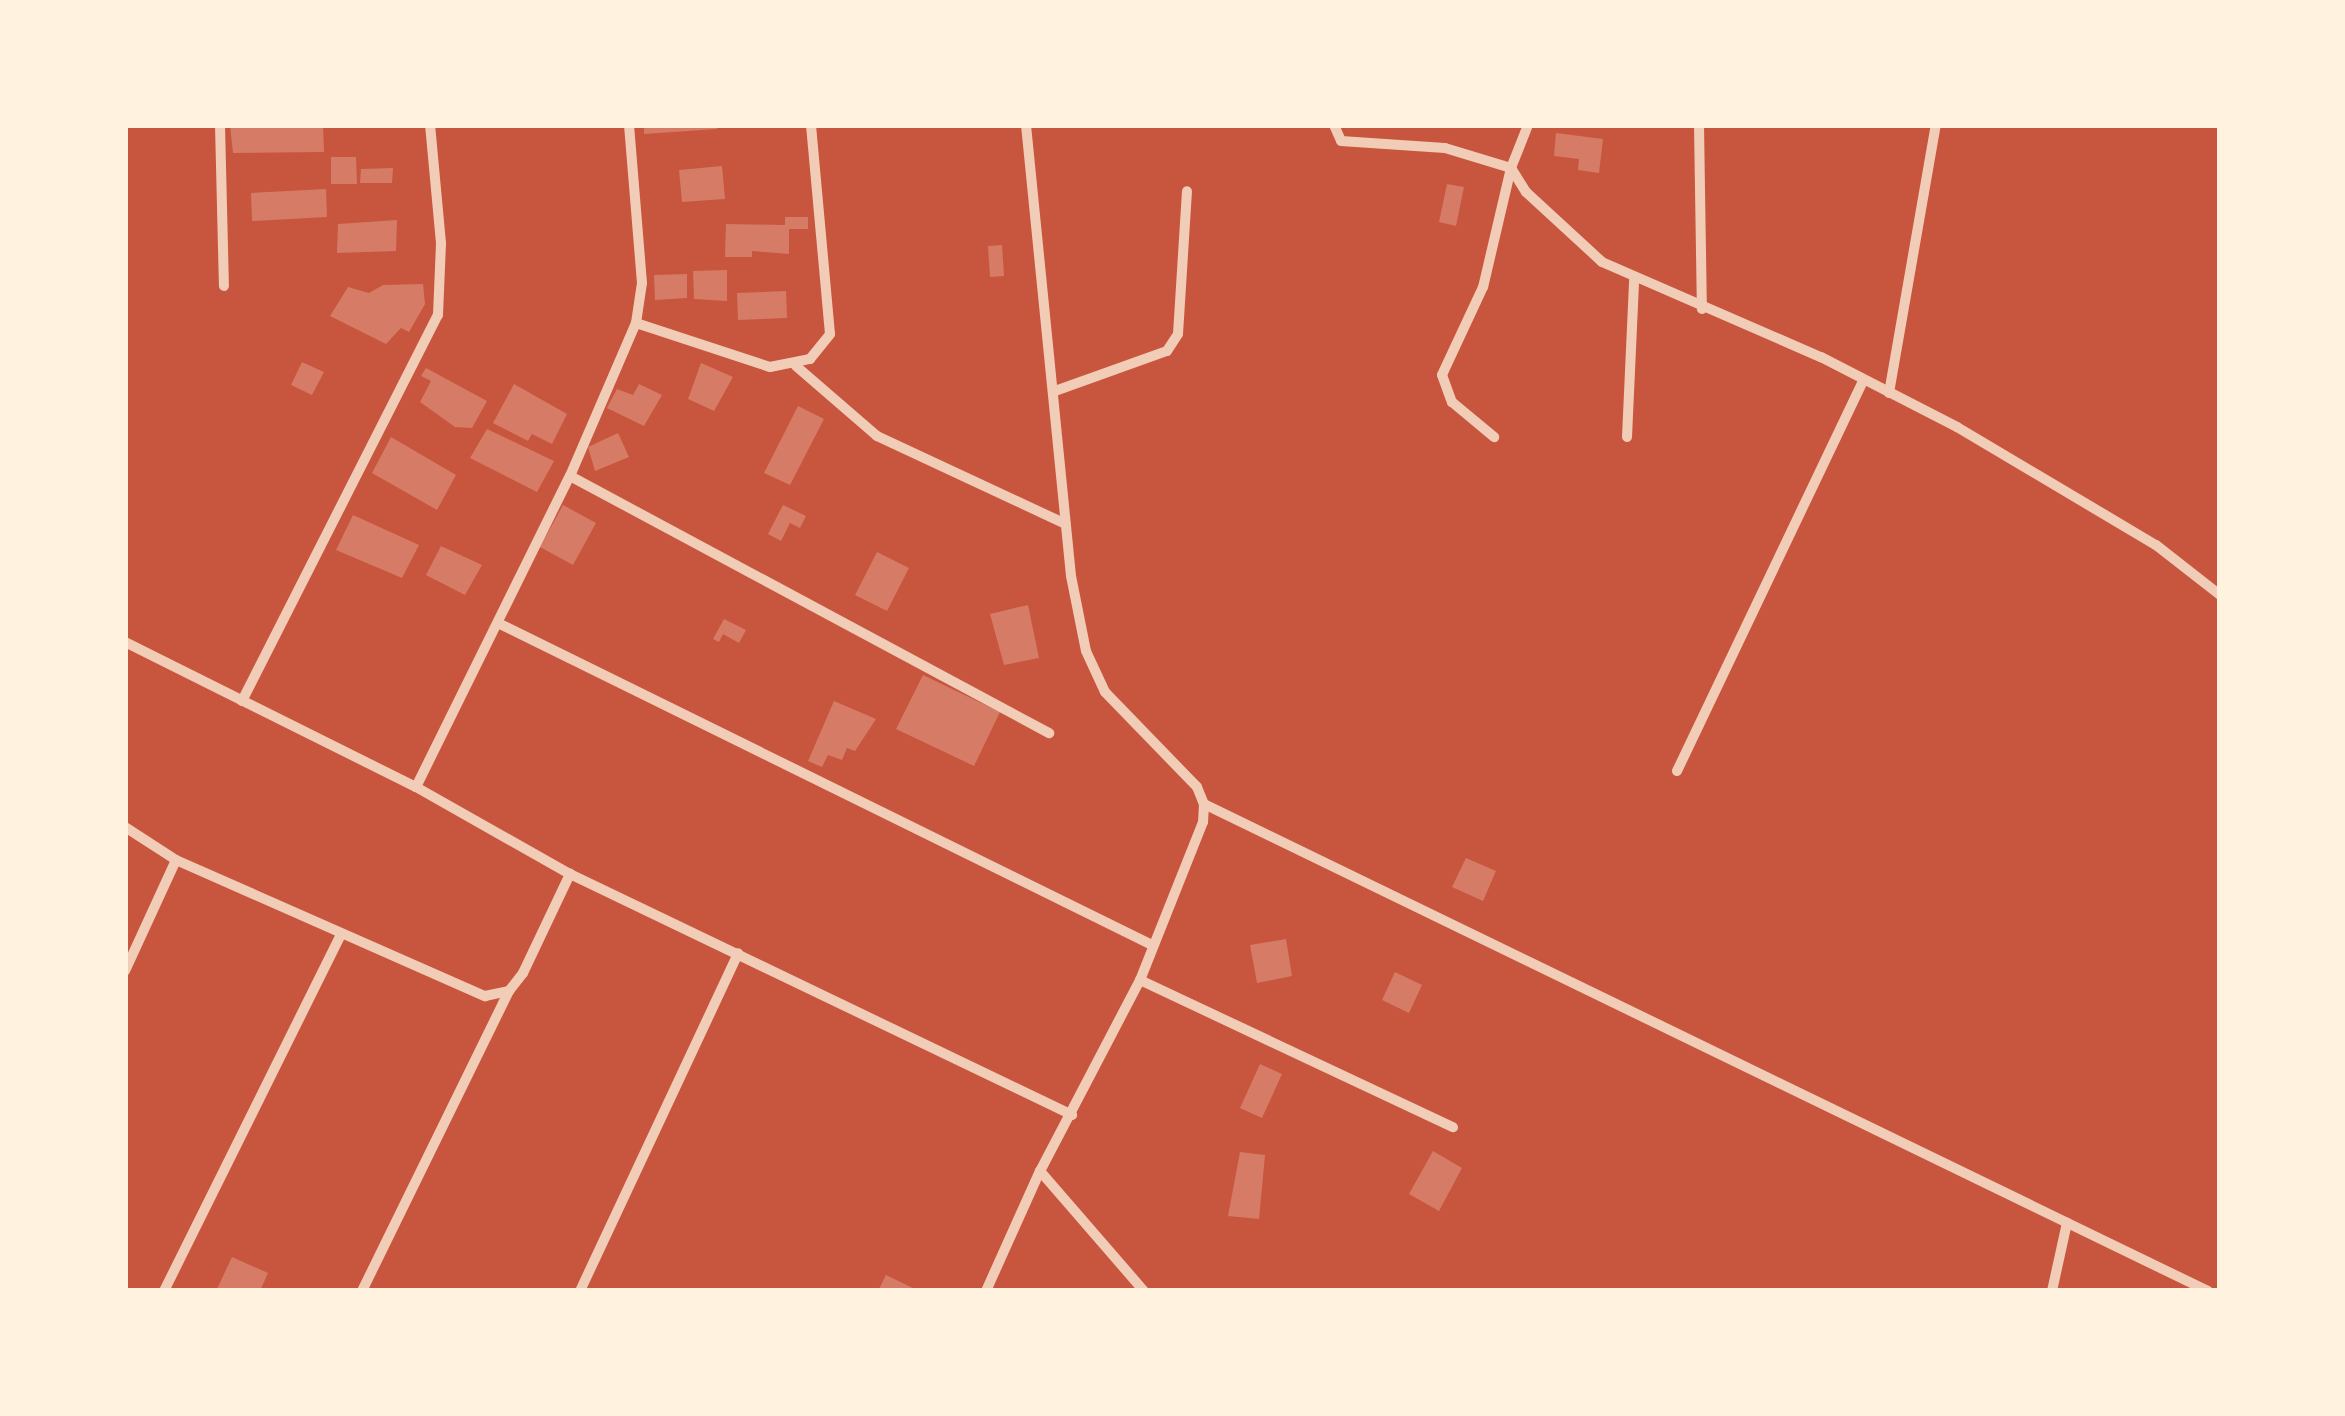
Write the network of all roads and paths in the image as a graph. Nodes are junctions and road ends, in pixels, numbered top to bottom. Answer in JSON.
{"nodes":[{"id":1,"x":220,"y":125,"type":"edge"},
{"id":2,"x":430,"y":125,"type":"edge"},
{"id":3,"x":629,"y":125,"type":"edge"},
{"id":4,"x":811,"y":125,"type":"edge"},
{"id":5,"x":1026,"y":125,"type":"edge"},
{"id":6,"x":1334,"y":125,"type":"edge"},
{"id":7,"x":1528,"y":125,"type":"edge"},
{"id":8,"x":1699,"y":125,"type":"edge"},
{"id":9,"x":1936,"y":125,"type":"edge"},
{"id":10,"x":1510,"y":168,"type":"junction"},
{"id":11,"x":1187,"y":191,"type":"dead end"},
{"id":12,"x":1634,"y":280,"type":"junction"},
{"id":13,"x":224,"y":286,"type":"dead end"},
{"id":14,"x":1702,"y":309,"type":"junction"},
{"id":15,"x":636,"y":323,"type":"junction"},
{"id":16,"x":796,"y":366,"type":"junction"},
{"id":17,"x":1863,"y":381,"type":"junction"},
{"id":18,"x":1055,"y":392,"type":"junction"},
{"id":19,"x":1889,"y":393,"type":"junction"},
{"id":20,"x":1494,"y":437,"type":"dead end"},
{"id":21,"x":1627,"y":437,"type":"dead end"},
{"id":22,"x":570,"y":476,"type":"junction"},
{"id":23,"x":1066,"y":524,"type":"junction"},
{"id":24,"x":2220,"y":595,"type":"edge"},
{"id":25,"x":498,"y":623,"type":"junction"},
{"id":26,"x":125,"y":642,"type":"edge"},
{"id":27,"x":242,"y":701,"type":"junction"},
{"id":28,"x":1049,"y":733,"type":"dead end"},
{"id":29,"x":1677,"y":772,"type":"dead end"},
{"id":30,"x":416,"y":787,"type":"junction"},
{"id":31,"x":1204,"y":804,"type":"junction"},
{"id":32,"x":125,"y":828,"type":"edge"},
{"id":33,"x":176,"y":860,"type":"junction"},
{"id":34,"x":570,"y":874,"type":"junction"},
{"id":35,"x":341,"y":934,"type":"junction"},
{"id":36,"x":1152,"y":945,"type":"junction"},
{"id":37,"x":738,"y":953,"type":"junction"},
{"id":38,"x":125,"y":971,"type":"edge"},
{"id":39,"x":1140,"y":980,"type":"junction"},
{"id":40,"x":509,"y":991,"type":"junction"},
{"id":41,"x":1072,"y":1115,"type":"junction"},
{"id":42,"x":1453,"y":1127,"type":"dead end"},
{"id":43,"x":1040,"y":1171,"type":"junction"},
{"id":44,"x":2066,"y":1224,"type":"junction"},
{"id":45,"x":164,"y":1291,"type":"edge"},
{"id":46,"x":362,"y":1291,"type":"edge"},
{"id":47,"x":580,"y":1291,"type":"edge"},
{"id":48,"x":986,"y":1291,"type":"edge"},
{"id":49,"x":1144,"y":1291,"type":"edge"},
{"id":50,"x":2052,"y":1291,"type":"edge"},
{"id":51,"x":2208,"y":1291,"type":"edge"}],
"edges":[{"from":1,"to":13,"type":"street"},
{"from":2,"to":27,"type":"street"},
{"from":3,"to":15,"type":"street"},
{"from":4,"to":16,"type":"street"},
{"from":5,"to":18,"type":"street"},
{"from":6,"to":10,"type":"street"},
{"from":7,"to":10,"type":"street"},
{"from":8,"to":14,"type":"street"},
{"from":9,"to":19,"type":"street"},
{"from":10,"to":12,"type":"street"},
{"from":10,"to":20,"type":"street"},
{"from":11,"to":18,"type":"street"},
{"from":12,"to":14,"type":"street"},
{"from":12,"to":21,"type":"street"},
{"from":14,"to":17,"type":"street"},
{"from":15,"to":16,"type":"street"},
{"from":15,"to":22,"type":"street"},
{"from":16,"to":23,"type":"street"},
{"from":17,"to":19,"type":"street"},
{"from":17,"to":29,"type":"street"},
{"from":18,"to":23,"type":"street"},
{"from":19,"to":24,"type":"street"},
{"from":22,"to":25,"type":"street"},
{"from":22,"to":28,"type":"street"},
{"from":23,"to":31,"type":"street"},
{"from":25,"to":30,"type":"street"},
{"from":25,"to":36,"type":"street"},
{"from":26,"to":27,"type":"street"},
{"from":27,"to":30,"type":"street"},
{"from":30,"to":34,"type":"street"},
{"from":31,"to":36,"type":"street"},
{"from":31,"to":44,"type":"street"},
{"from":32,"to":33,"type":"street"},
{"from":33,"to":35,"type":"street"},
{"from":33,"to":38,"type":"street"},
{"from":34,"to":37,"type":"street"},
{"from":34,"to":40,"type":"street"},
{"from":35,"to":40,"type":"street"},
{"from":35,"to":45,"type":"street"},
{"from":36,"to":39,"type":"street"},
{"from":37,"to":41,"type":"street"},
{"from":37,"to":47,"type":"street"},
{"from":39,"to":41,"type":"street"},
{"from":39,"to":42,"type":"street"},
{"from":40,"to":46,"type":"street"},
{"from":41,"to":43,"type":"street"},
{"from":43,"to":48,"type":"street"},
{"from":43,"to":49,"type":"street"},
{"from":44,"to":50,"type":"street"},
{"from":44,"to":51,"type":"street"}]}
